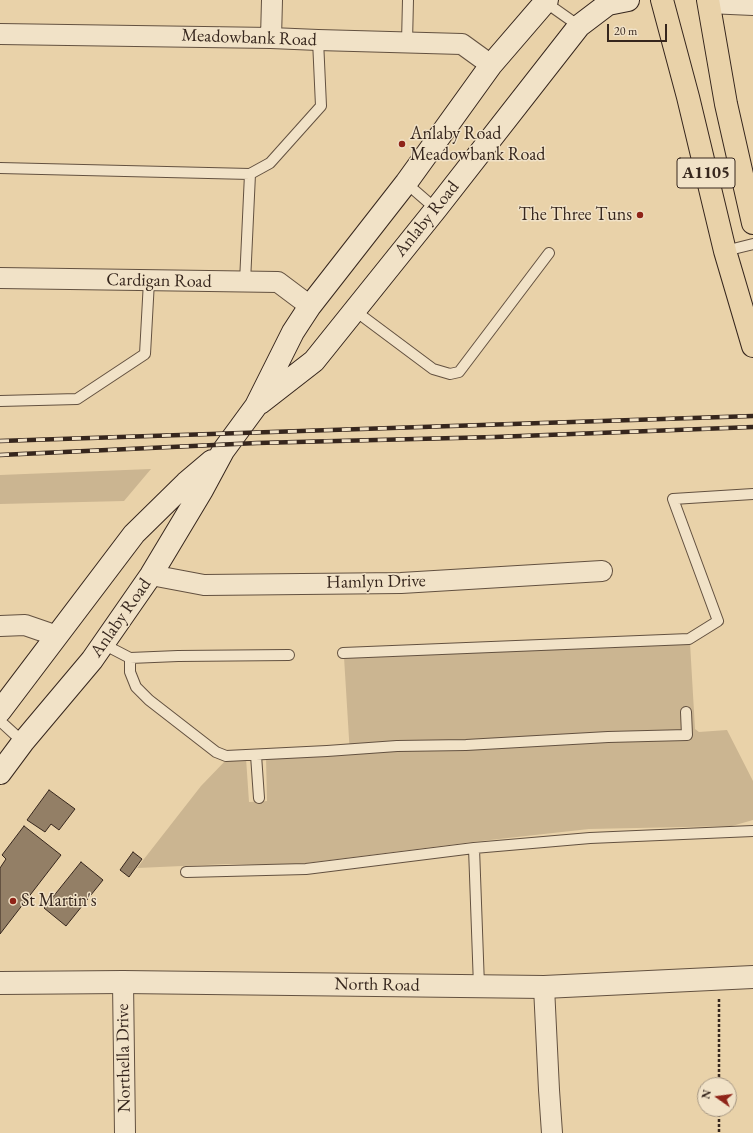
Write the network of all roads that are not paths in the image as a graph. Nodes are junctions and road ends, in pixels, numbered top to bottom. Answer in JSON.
{"nodes":[{"id":1,"x":272,"y":0,"type":"edge"},
{"id":2,"x":408,"y":0,"type":"edge"},
{"id":3,"x":628,"y":0,"type":"edge"},
{"id":4,"x":662,"y":0,"type":"edge"},
{"id":5,"x":546,"y":1,"type":"edge"},
{"id":6,"x":708,"y":2,"type":"edge"},
{"id":7,"x":753,"y":5,"type":"edge"},
{"id":8,"x":579,"y":26,"type":"junction"},
{"id":9,"x":0,"y":34,"type":"edge"},
{"id":10,"x":271,"y":38,"type":"junction"},
{"id":11,"x":318,"y":40,"type":"junction"},
{"id":12,"x":406,"y":42,"type":"junction"},
{"id":13,"x":491,"y":65,"type":"junction"},
{"id":14,"x":0,"y":168,"type":"edge"},
{"id":15,"x":250,"y":174,"type":"junction"},
{"id":16,"x":406,"y":182,"type":"junction"},
{"id":17,"x":436,"y":209,"type":"junction"},
{"id":18,"x":753,"y":223,"type":"edge"},
{"id":19,"x":753,"y":244,"type":"edge"},
{"id":20,"x":725,"y":251,"type":"junction"},
{"id":21,"x":549,"y":253,"type":"dead end"},
{"id":22,"x":0,"y":278,"type":"edge"},
{"id":23,"x":149,"y":281,"type":"junction"},
{"id":24,"x":245,"y":282,"type":"junction"},
{"id":25,"x":310,"y":306,"type":"junction"},
{"id":26,"x":354,"y":310,"type":"junction"},
{"id":27,"x":753,"y":346,"type":"edge"},
{"id":28,"x":0,"y":401,"type":"edge"},
{"id":29,"x":256,"y":406,"type":"junction"},
{"id":30,"x":223,"y":451,"type":"junction"},
{"id":31,"x":753,"y":494,"type":"edge"},
{"id":32,"x":602,"y":571,"type":"dead end"},
{"id":33,"x":151,"y":575,"type":"junction"},
{"id":34,"x":0,"y":626,"type":"edge"},
{"id":35,"x":57,"y":636,"type":"junction"},
{"id":36,"x":103,"y":644,"type":"junction"},
{"id":37,"x":343,"y":653,"type":"dead end"},
{"id":38,"x":289,"y":655,"type":"dead end"},
{"id":39,"x":130,"y":658,"type":"junction"},
{"id":40,"x":0,"y":711,"type":"edge"},
{"id":41,"x":686,"y":712,"type":"dead end"},
{"id":42,"x":0,"y":721,"type":"edge"},
{"id":43,"x":23,"y":742,"type":"junction"},
{"id":44,"x":256,"y":755,"type":"junction"},
{"id":45,"x":0,"y":773,"type":"edge"},
{"id":46,"x":258,"y":798,"type":"dead end"},
{"id":47,"x":753,"y":831,"type":"edge"},
{"id":48,"x":474,"y":848,"type":"junction"},
{"id":49,"x":186,"y":872,"type":"dead end"},
{"id":50,"x":753,"y":977,"type":"edge"},
{"id":51,"x":123,"y":982,"type":"junction"},
{"id":52,"x":0,"y":983,"type":"edge"},
{"id":53,"x":479,"y":986,"type":"junction"},
{"id":54,"x":544,"y":987,"type":"junction"},
{"id":55,"x":125,"y":1133,"type":"edge"},
{"id":56,"x":552,"y":1133,"type":"edge"}],
"edges":[{"from":1,"to":10,"type":"street"},
{"from":2,"to":12,"type":"lane"},
{"from":3,"to":8,"type":"main road","name":"Anlaby Road"},
{"from":4,"to":20,"type":"main road","number":"A1105"},
{"from":5,"to":8,"type":"lane"},
{"from":5,"to":13,"type":"main road","name":"Anlaby Road"},
{"from":6,"to":7,"type":"street"},
{"from":6,"to":18,"type":"main road","number":"A1105"},
{"from":8,"to":17,"type":"main road","name":"Anlaby Road"},
{"from":9,"to":10,"type":"street","name":"Meadowbank Road"},
{"from":10,"to":11,"type":"street","name":"Meadowbank Road"},
{"from":11,"to":12,"type":"street","name":"Meadowbank Road"},
{"from":11,"to":15,"type":"lane"},
{"from":12,"to":13,"type":"street","name":"Meadowbank Road"},
{"from":13,"to":16,"type":"main road","name":"Anlaby Road"},
{"from":14,"to":15,"type":"lane"},
{"from":15,"to":24,"type":"lane"},
{"from":16,"to":17,"type":"lane"},
{"from":16,"to":25,"type":"main road","name":"Anlaby Road"},
{"from":17,"to":26,"type":"main road","name":"Anlaby Road"},
{"from":19,"to":20,"type":"lane"},
{"from":20,"to":27,"type":"main road","number":"A1105"},
{"from":21,"to":26,"type":"lane"},
{"from":22,"to":23,"type":"street","name":"Cardigan Road"},
{"from":23,"to":24,"type":"street","name":"Cardigan Road"},
{"from":23,"to":28,"type":"lane"},
{"from":24,"to":25,"type":"street","name":"Cardigan Road"},
{"from":25,"to":29,"type":"main road","name":"Anlaby Road"},
{"from":26,"to":29,"type":"main road","name":"Anlaby Road"},
{"from":29,"to":30,"type":"main road","name":"Anlaby Road"},
{"from":30,"to":33,"type":"main road","name":"Anlaby Road"},
{"from":30,"to":35,"type":"main road","name":"Anlaby Road"},
{"from":31,"to":37,"type":"lane"},
{"from":32,"to":33,"type":"street","name":"Hamlyn Drive"},
{"from":33,"to":36,"type":"main road","name":"Anlaby Road"},
{"from":34,"to":35,"type":"street"},
{"from":35,"to":40,"type":"main road","name":"Anlaby Road"},
{"from":36,"to":39,"type":"lane"},
{"from":36,"to":43,"type":"main road","name":"Anlaby Road"},
{"from":38,"to":39,"type":"lane"},
{"from":39,"to":44,"type":"lane"},
{"from":41,"to":44,"type":"lane"},
{"from":42,"to":43,"type":"lane"},
{"from":43,"to":45,"type":"main road","name":"Anlaby Road"},
{"from":44,"to":46,"type":"lane"},
{"from":47,"to":48,"type":"lane"},
{"from":48,"to":49,"type":"lane"},
{"from":48,"to":53,"type":"lane"},
{"from":50,"to":54,"type":"main road","name":"North Road"},
{"from":51,"to":52,"type":"main road","name":"North Road"},
{"from":51,"to":53,"type":"main road","name":"North Road"},
{"from":51,"to":55,"type":"street","name":"Northella Drive"},
{"from":53,"to":54,"type":"main road","name":"North Road"},
{"from":54,"to":56,"type":"street"}]}
